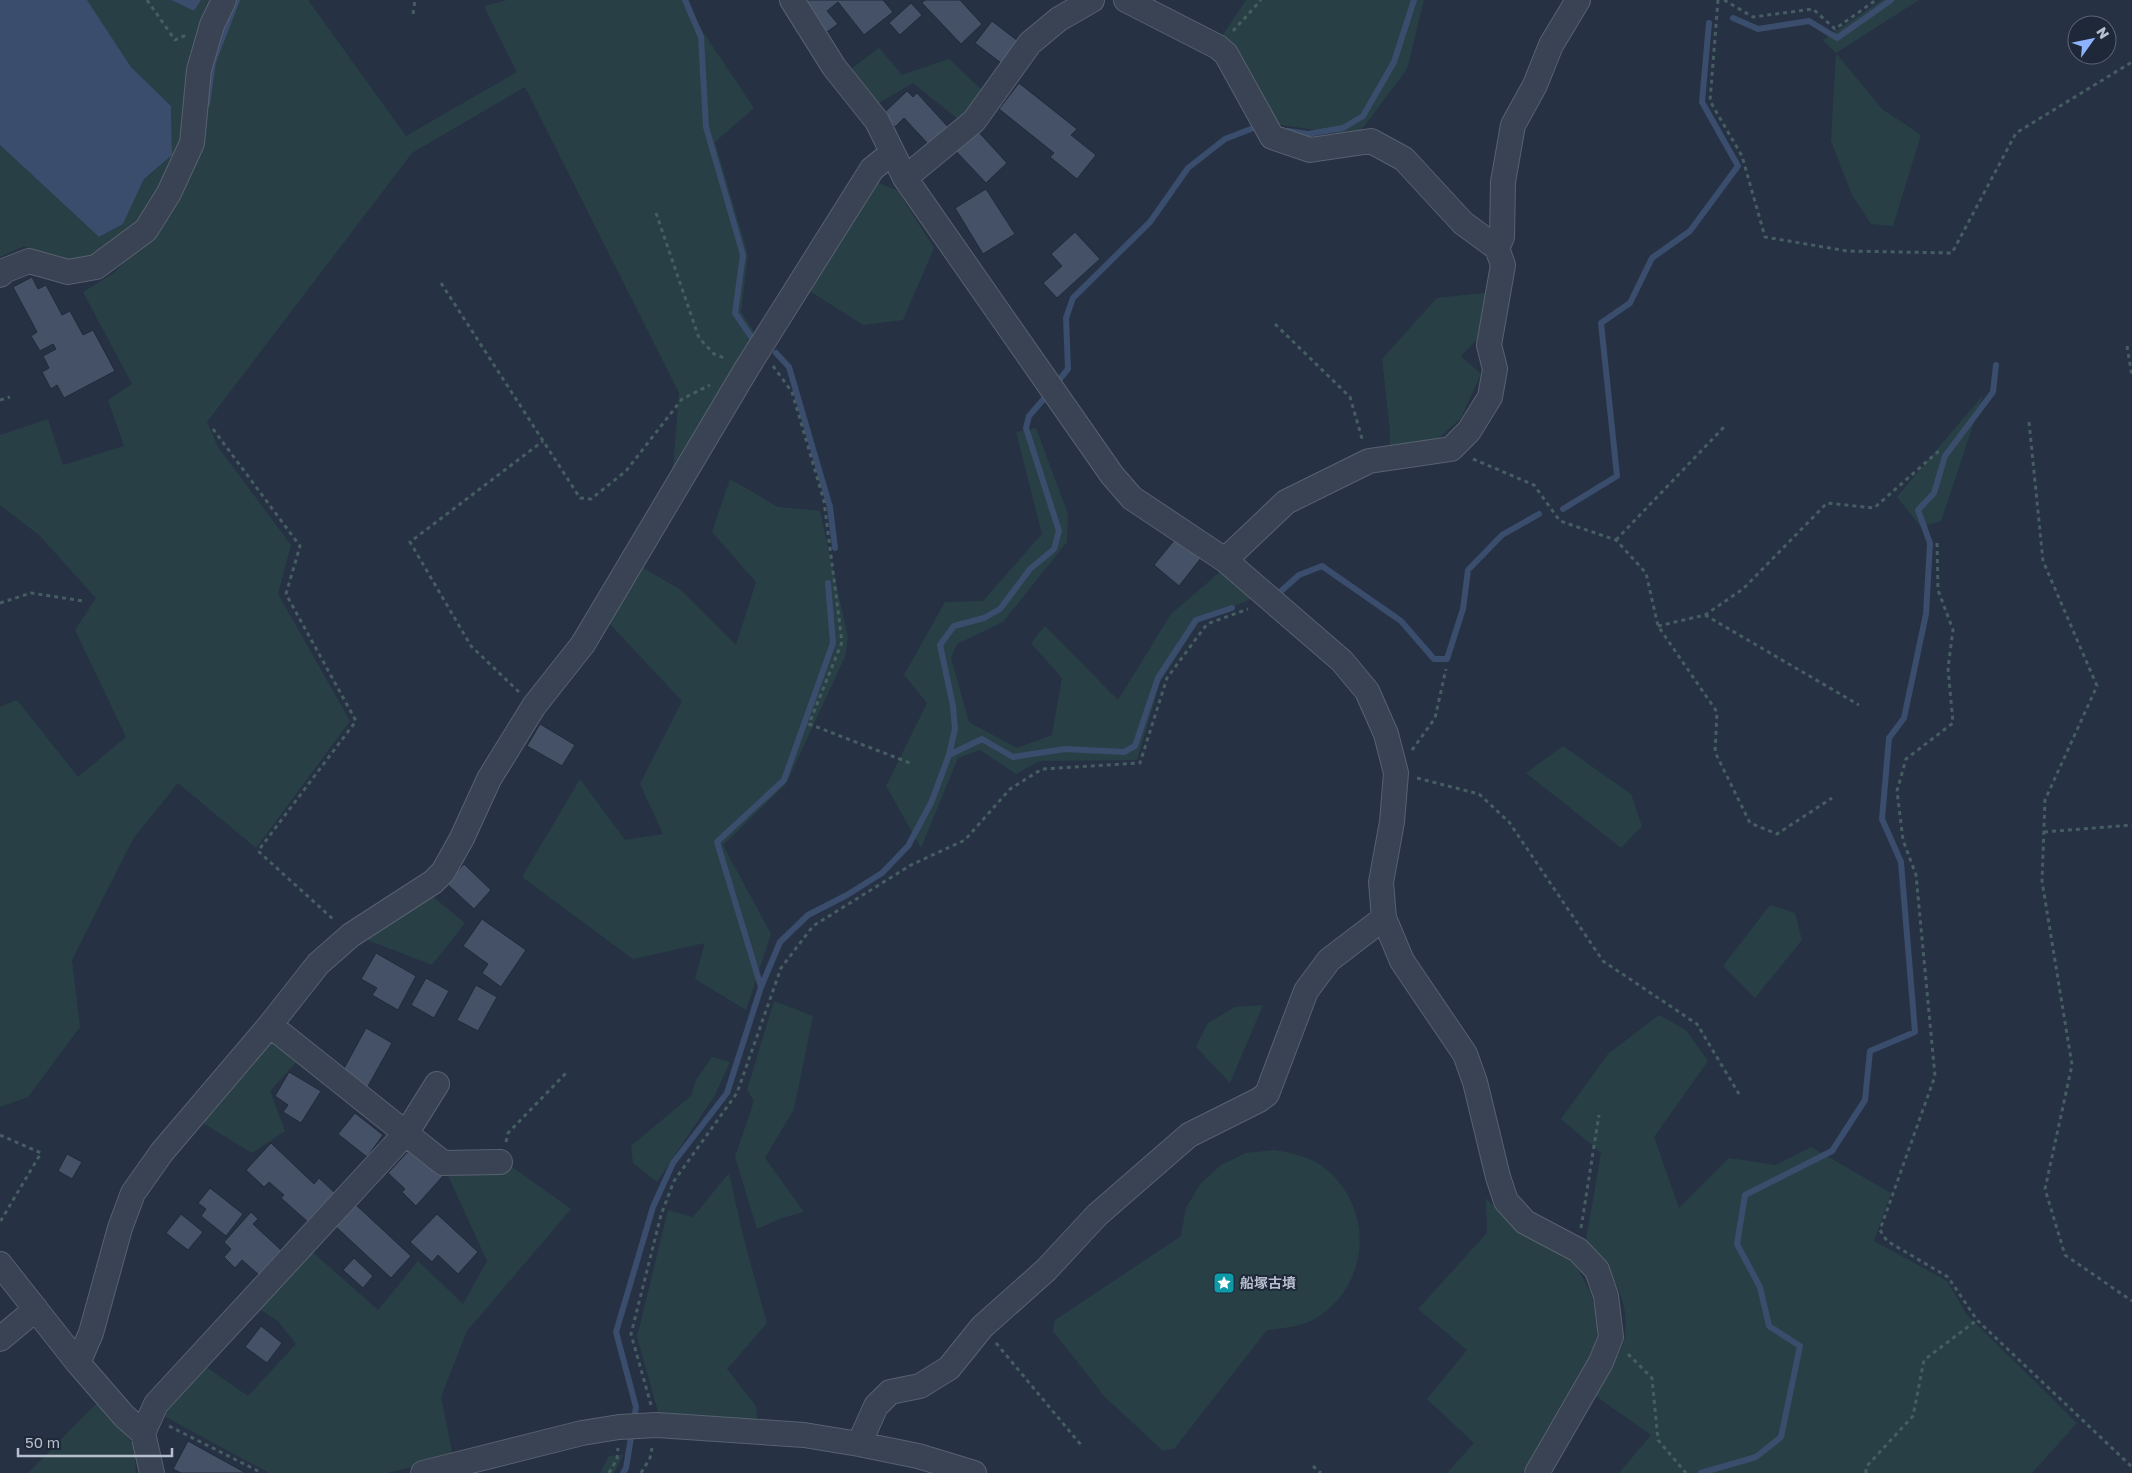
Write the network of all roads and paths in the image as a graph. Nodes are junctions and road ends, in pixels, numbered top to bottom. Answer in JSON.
{"nodes":[{"id":1,"x":147,"y":0,"type":"edge"},
{"id":2,"x":224,"y":0,"type":"edge"},
{"id":3,"x":416,"y":0,"type":"edge"},
{"id":4,"x":792,"y":0,"type":"edge"},
{"id":5,"x":1092,"y":0,"type":"edge"},
{"id":6,"x":1126,"y":0,"type":"edge"},
{"id":7,"x":1261,"y":0,"type":"edge"},
{"id":8,"x":1578,"y":0,"type":"edge"},
{"id":9,"x":1718,"y":0,"type":"edge"},
{"id":10,"x":1724,"y":0,"type":"edge"},
{"id":11,"x":1876,"y":0,"type":"edge"},
{"id":12,"x":413,"y":14,"type":"dead end"},
{"id":13,"x":212,"y":26,"type":"junction"},
{"id":14,"x":1218,"y":47,"type":"junction"},
{"id":15,"x":2132,"y":62,"type":"edge"},
{"id":16,"x":892,"y":153,"type":"junction"},
{"id":17,"x":905,"y":178,"type":"junction"},
{"id":18,"x":656,"y":213,"type":"dead end"},
{"id":19,"x":1497,"y":248,"type":"junction"},
{"id":20,"x":0,"y":275,"type":"edge"},
{"id":21,"x":441,"y":283,"type":"dead end"},
{"id":22,"x":1275,"y":324,"type":"dead end"},
{"id":23,"x":2127,"y":346,"type":"dead end"},
{"id":24,"x":754,"y":359,"type":"junction"},
{"id":25,"x":2132,"y":376,"type":"edge"},
{"id":26,"x":715,"y":383,"type":"dead end"},
{"id":27,"x":10,"y":397,"type":"dead end"},
{"id":28,"x":0,"y":400,"type":"edge"},
{"id":29,"x":2029,"y":422,"type":"dead end"},
{"id":30,"x":1724,"y":427,"type":"dead end"},
{"id":31,"x":213,"y":429,"type":"dead end"},
{"id":32,"x":543,"y":441,"type":"junction"},
{"id":33,"x":1451,"y":449,"type":"junction"},
{"id":34,"x":1941,"y":449,"type":"dead end"},
{"id":35,"x":1369,"y":461,"type":"junction"},
{"id":36,"x":1616,"y":540,"type":"junction"},
{"id":37,"x":1937,"y":543,"type":"dead end"},
{"id":38,"x":1225,"y":560,"type":"junction"},
{"id":39,"x":1267,"y":596,"type":"junction"},
{"id":40,"x":83,"y":601,"type":"dead end"},
{"id":41,"x":0,"y":603,"type":"edge"},
{"id":42,"x":1704,"y":615,"type":"junction"},
{"id":43,"x":1658,"y":626,"type":"junction"},
{"id":44,"x":1446,"y":670,"type":"dead end"},
{"id":45,"x":1858,"y":705,"type":"dead end"},
{"id":46,"x":534,"y":706,"type":"junction"},
{"id":47,"x":910,"y":763,"type":"dead end"},
{"id":48,"x":1396,"y":773,"type":"junction"},
{"id":49,"x":1832,"y":798,"type":"dead end"},
{"id":50,"x":2132,"y":825,"type":"edge"},
{"id":51,"x":2044,"y":832,"type":"junction"},
{"id":52,"x":1384,"y":918,"type":"junction"},
{"id":53,"x":351,"y":935,"type":"junction"},
{"id":54,"x":270,"y":1025,"type":"junction"},
{"id":55,"x":567,"y":1072,"type":"dead end"},
{"id":56,"x":438,"y":1084,"type":"dead end"},
{"id":57,"x":1739,"y":1094,"type":"dead end"},
{"id":58,"x":1598,"y":1115,"type":"dead end"},
{"id":59,"x":407,"y":1132,"type":"junction"},
{"id":60,"x":0,"y":1135,"type":"edge"},
{"id":61,"x":500,"y":1162,"type":"joint"},
{"id":62,"x":0,"y":1222,"type":"edge"},
{"id":63,"x":1578,"y":1250,"type":"junction"},
{"id":64,"x":0,"y":1264,"type":"edge"},
{"id":65,"x":2132,"y":1302,"type":"edge"},
{"id":66,"x":36,"y":1309,"type":"junction"},
{"id":67,"x":1977,"y":1320,"type":"junction"},
{"id":68,"x":982,"y":1327,"type":"junction"},
{"id":69,"x":1611,"y":1337,"type":"junction"},
{"id":70,"x":0,"y":1339,"type":"edge"},
{"id":71,"x":78,"y":1363,"type":"junction"},
{"id":72,"x":657,"y":1426,"type":"junction"},
{"id":73,"x":143,"y":1433,"type":"junction"},
{"id":74,"x":859,"y":1444,"type":"junction"},
{"id":75,"x":1081,"y":1445,"type":"dead end"},
{"id":76,"x":1314,"y":1466,"type":"dead end"},
{"id":77,"x":2132,"y":1467,"type":"edge"},
{"id":78,"x":1686,"y":1472,"type":"edge"},
{"id":79,"x":152,"y":1473,"type":"edge"},
{"id":80,"x":262,"y":1473,"type":"edge"},
{"id":81,"x":424,"y":1473,"type":"edge"},
{"id":82,"x":641,"y":1473,"type":"edge"},
{"id":83,"x":974,"y":1473,"type":"edge"},
{"id":84,"x":1321,"y":1473,"type":"edge"},
{"id":85,"x":1537,"y":1473,"type":"edge"},
{"id":86,"x":1866,"y":1473,"type":"edge"}],
"edges":[{"from":1,"to":13,"type":"path"},
{"from":2,"to":13,"type":"street"},
{"from":3,"to":12,"type":"path"},
{"from":4,"to":16,"type":"street"},
{"from":5,"to":17,"type":"street"},
{"from":6,"to":14,"type":"street"},
{"from":7,"to":14,"type":"path"},
{"from":8,"to":19,"type":"street"},
{"from":9,"to":15,"type":"path"},
{"from":10,"to":11,"type":"path"},
{"from":13,"to":20,"type":"street"},
{"from":14,"to":19,"type":"street"},
{"from":16,"to":17,"type":"street"},
{"from":16,"to":24,"type":"street"},
{"from":17,"to":38,"type":"street"},
{"from":18,"to":24,"type":"path"},
{"from":19,"to":33,"type":"street"},
{"from":21,"to":32,"type":"path"},
{"from":22,"to":35,"type":"path"},
{"from":23,"to":25,"type":"path"},
{"from":24,"to":46,"type":"street"},
{"from":24,"to":47,"type":"path"},
{"from":26,"to":32,"type":"path"},
{"from":27,"to":28,"type":"path"},
{"from":29,"to":51,"type":"path"},
{"from":30,"to":36,"type":"path"},
{"from":31,"to":53,"type":"path"},
{"from":32,"to":46,"type":"path"},
{"from":33,"to":35,"type":"street"},
{"from":33,"to":36,"type":"path"},
{"from":34,"to":42,"type":"path"},
{"from":35,"to":38,"type":"street"},
{"from":36,"to":43,"type":"path"},
{"from":37,"to":67,"type":"path"},
{"from":38,"to":39,"type":"street"},
{"from":39,"to":48,"type":"street"},
{"from":39,"to":72,"type":"path"},
{"from":40,"to":41,"type":"path"},
{"from":42,"to":43,"type":"path"},
{"from":42,"to":45,"type":"path"},
{"from":43,"to":49,"type":"path"},
{"from":44,"to":48,"type":"path"},
{"from":46,"to":53,"type":"street"},
{"from":48,"to":52,"type":"street"},
{"from":48,"to":57,"type":"path"},
{"from":50,"to":51,"type":"path"},
{"from":51,"to":65,"type":"path"},
{"from":52,"to":63,"type":"street"},
{"from":52,"to":68,"type":"street"},
{"from":53,"to":54,"type":"street"},
{"from":54,"to":59,"type":"street"},
{"from":54,"to":71,"type":"street"},
{"from":55,"to":61,"type":"path"},
{"from":56,"to":59,"type":"street"},
{"from":58,"to":63,"type":"path"},
{"from":59,"to":61,"type":"street"},
{"from":59,"to":73,"type":"street"},
{"from":60,"to":62,"type":"path"},
{"from":63,"to":69,"type":"street"},
{"from":64,"to":66,"type":"street"},
{"from":66,"to":70,"type":"street"},
{"from":66,"to":71,"type":"street"},
{"from":67,"to":77,"type":"path"},
{"from":67,"to":86,"type":"path"},
{"from":68,"to":74,"type":"street"},
{"from":68,"to":75,"type":"path"},
{"from":69,"to":78,"type":"path"},
{"from":69,"to":85,"type":"street"},
{"from":71,"to":73,"type":"street"},
{"from":72,"to":74,"type":"street"},
{"from":72,"to":81,"type":"street"},
{"from":72,"to":82,"type":"path"},
{"from":73,"to":79,"type":"street"},
{"from":73,"to":80,"type":"path"},
{"from":74,"to":83,"type":"street"},
{"from":76,"to":84,"type":"path"}]}
